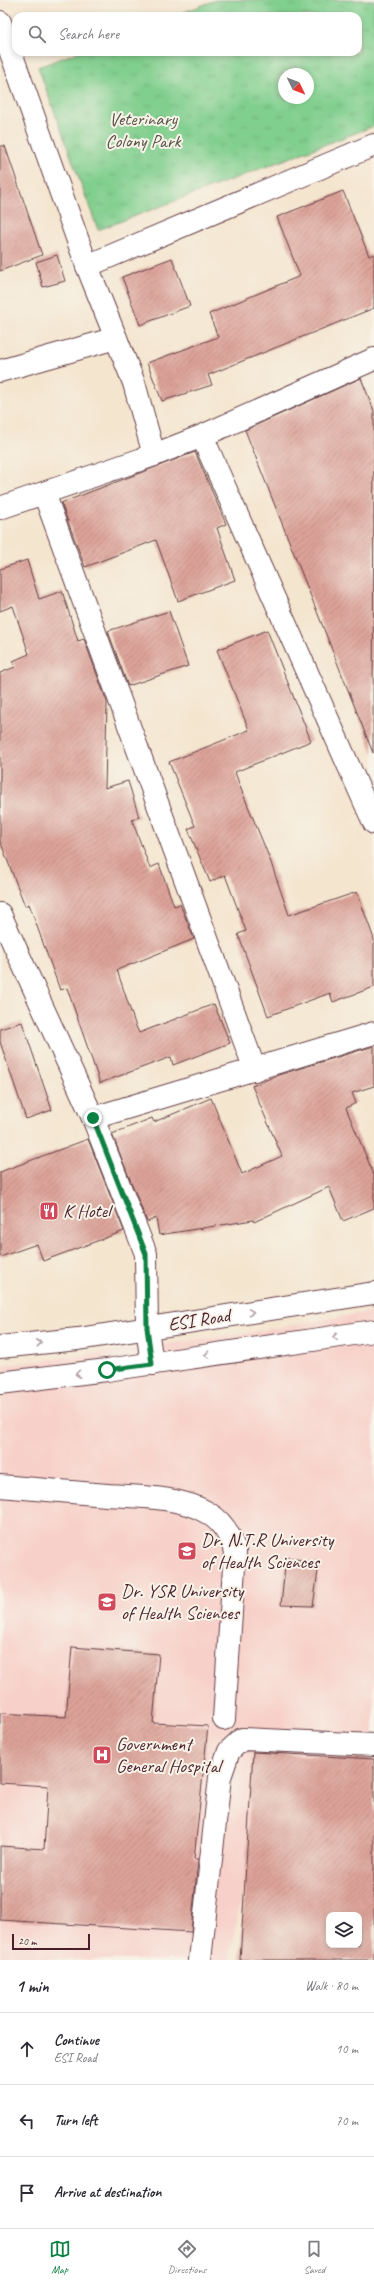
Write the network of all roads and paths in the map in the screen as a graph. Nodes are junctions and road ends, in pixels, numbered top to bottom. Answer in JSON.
{"nodes":[{"id":1,"x":0,"y":22,"type":"edge"},
{"id":2,"x":12,"y":56,"type":"edge"},
{"id":3,"x":12,"y":56,"type":"edge"},
{"id":4,"x":374,"y":145,"type":"edge"},
{"id":5,"x":87,"y":266,"type":"junction"},
{"id":6,"x":116,"y":338,"type":"junction"},
{"id":7,"x":374,"y":359,"type":"edge"},
{"id":8,"x":0,"y":371,"type":"edge"},
{"id":9,"x":202,"y":436,"type":"junction"},
{"id":10,"x":154,"y":455,"type":"junction"},
{"id":11,"x":44,"y":493,"type":"junction"},
{"id":12,"x":0,"y":508,"type":"edge"},
{"id":13,"x":374,"y":823,"type":"edge"},
{"id":14,"x":0,"y":914,"type":"edge"},
{"id":15,"x":374,"y":1033,"type":"edge"},
{"id":16,"x":255,"y":1070,"type":"junction"},
{"id":17,"x":93,"y":1118,"type":"junction"},
{"id":18,"x":374,"y":1293,"type":"edge"},
{"id":19,"x":147,"y":1328,"type":"junction"},
{"id":20,"x":374,"y":1331,"type":"edge"},
{"id":21,"x":0,"y":1347,"type":"edge"},
{"id":22,"x":152,"y":1364,"type":"junction"},
{"id":23,"x":0,"y":1383,"type":"edge"},
{"id":24,"x":0,"y":1486,"type":"edge"},
{"id":25,"x":224,"y":1719,"type":"dead end"},
{"id":26,"x":374,"y":1745,"type":"edge"},
{"id":27,"x":200,"y":1960,"type":"edge"}],
"edges":[{"from":1,"to":3,"type":"street"},
{"from":2,"to":5,"type":"street"},
{"from":4,"to":5,"type":"street"},
{"from":5,"to":6,"type":"street"},
{"from":6,"to":8,"type":"street"},
{"from":6,"to":10,"type":"street"},
{"from":7,"to":9,"type":"street"},
{"from":9,"to":10,"type":"street"},
{"from":9,"to":13,"type":"street"},
{"from":10,"to":11,"type":"street"},
{"from":11,"to":12,"type":"street"},
{"from":11,"to":16,"type":"street"},
{"from":14,"to":17,"type":"street"},
{"from":15,"to":16,"type":"street"},
{"from":16,"to":17,"type":"street"},
{"from":17,"to":19,"type":"street"},
{"from":19,"to":18,"type":"street","name":"ESI Road","one_way":true},
{"from":21,"to":19,"type":"street","name":"ESI Road","one_way":true},
{"from":19,"to":22,"type":"street"},
{"from":20,"to":22,"type":"street","name":"ESI Road","one_way":true},
{"from":22,"to":23,"type":"street","name":"ESI Road","one_way":true},
{"from":24,"to":25,"type":"street"},
{"from":26,"to":27,"type":"street"}]}
